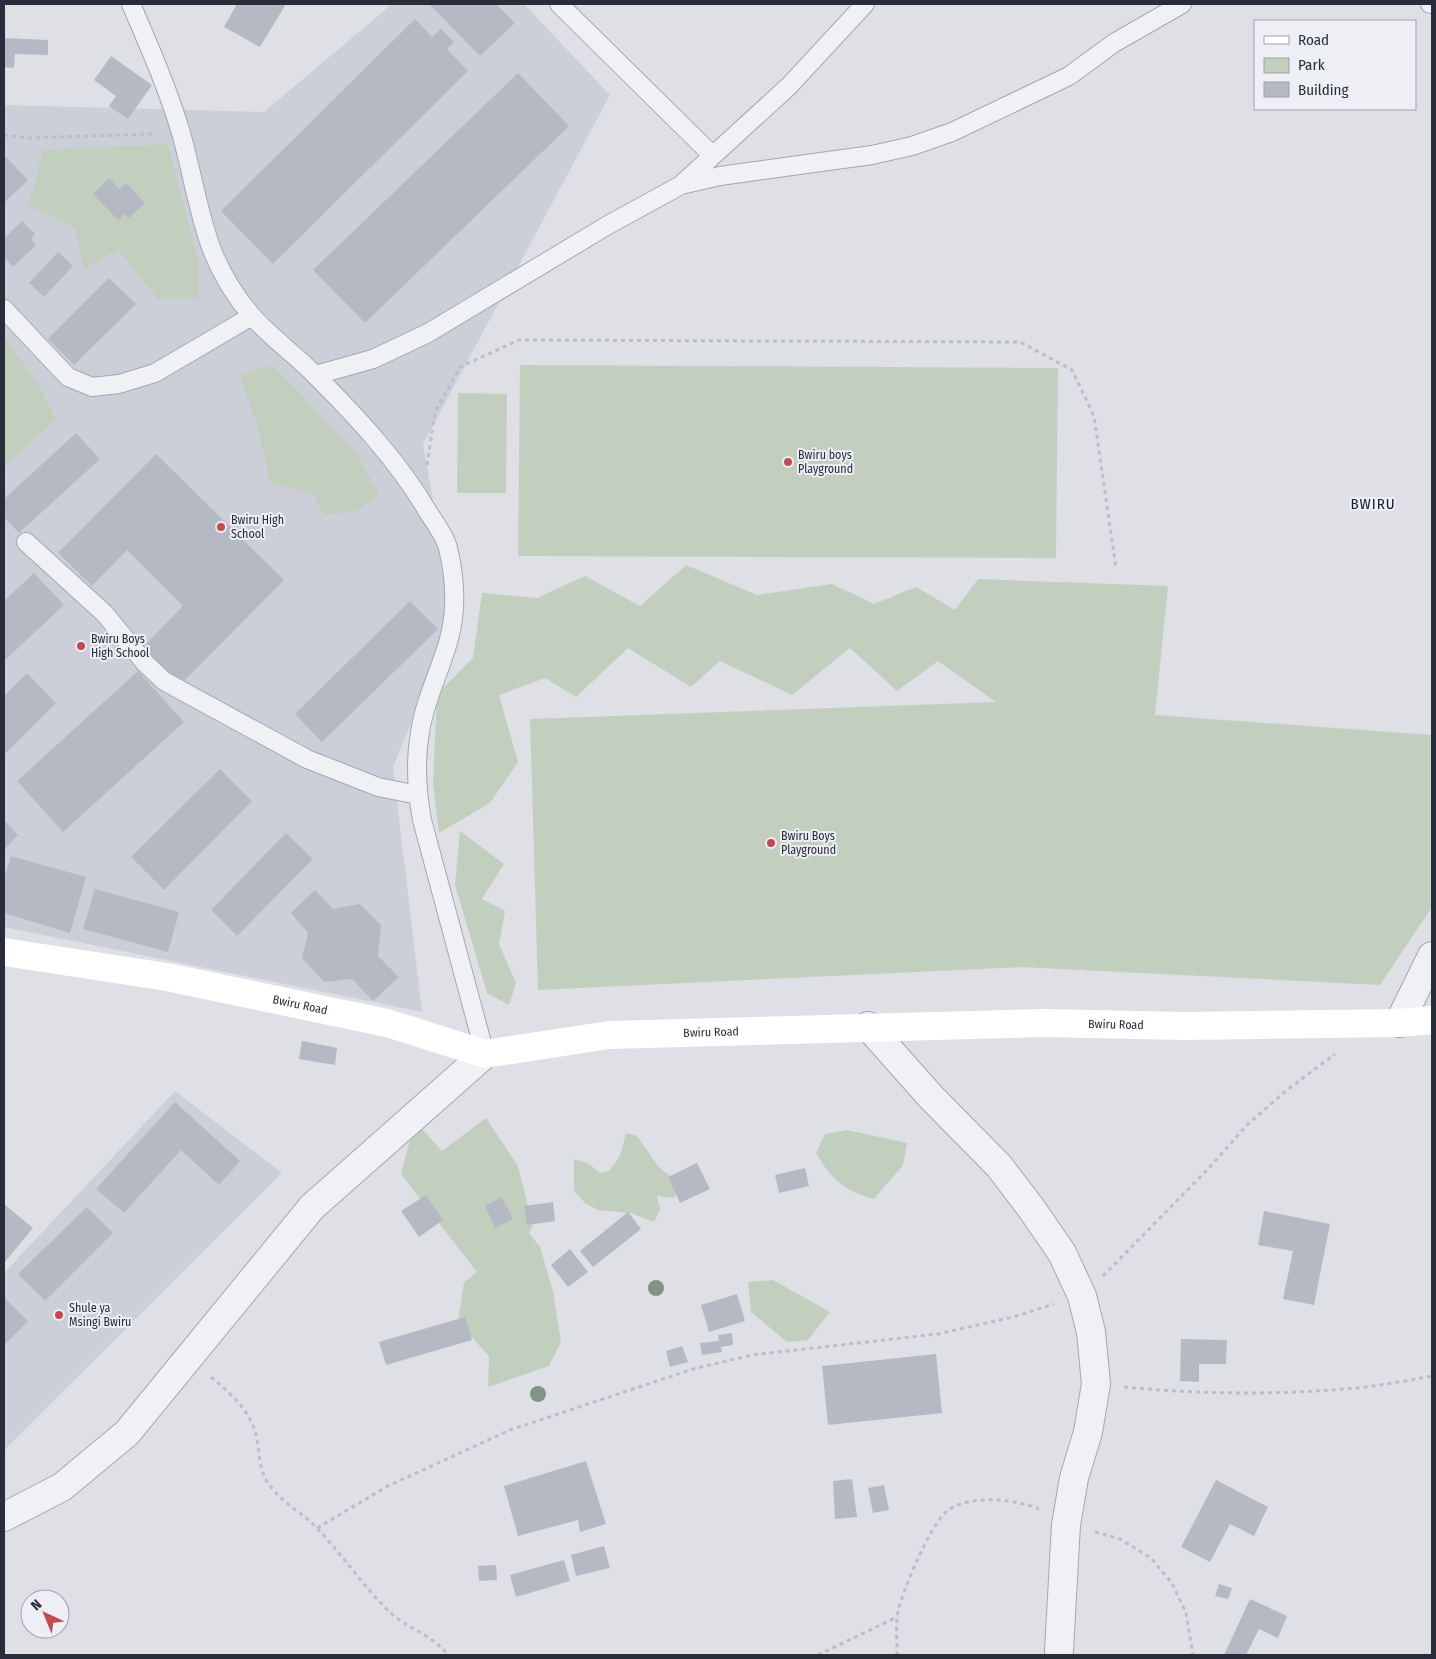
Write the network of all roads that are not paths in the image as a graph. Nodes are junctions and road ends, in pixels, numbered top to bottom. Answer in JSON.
{"nodes":[{"id":1,"x":131,"y":4,"type":"edge"},
{"id":2,"x":559,"y":4,"type":"edge"},
{"id":3,"x":865,"y":4,"type":"edge"},
{"id":4,"x":1182,"y":4,"type":"edge"},
{"id":5,"x":712,"y":155,"type":"junction"},
{"id":6,"x":681,"y":185,"type":"junction"},
{"id":7,"x":4,"y":309,"type":"edge"},
{"id":8,"x":252,"y":316,"type":"junction"},
{"id":9,"x":316,"y":375,"type":"junction"},
{"id":10,"x":26,"y":542,"type":"dead end"},
{"id":11,"x":418,"y":795,"type":"junction"},
{"id":12,"x":4,"y":952,"type":"edge"},
{"id":13,"x":1432,"y":956,"type":"edge"},
{"id":14,"x":1432,"y":1020,"type":"edge"},
{"id":15,"x":1399,"y":1023,"type":"junction"},
{"id":16,"x":868,"y":1026,"type":"junction"},
{"id":17,"x":485,"y":1054,"type":"junction"},
{"id":18,"x":4,"y":1517,"type":"edge"},
{"id":19,"x":1059,"y":1651,"type":"dead end"}],
"edges":[{"from":1,"to":8,"type":"lane"},
{"from":2,"to":5,"type":"lane"},
{"from":3,"to":5,"type":"lane"},
{"from":4,"to":6,"type":"lane"},
{"from":5,"to":6,"type":"lane"},
{"from":6,"to":9,"type":"lane"},
{"from":7,"to":8,"type":"lane"},
{"from":8,"to":9,"type":"lane"},
{"from":9,"to":11,"type":"lane"},
{"from":10,"to":11,"type":"lane"},
{"from":11,"to":17,"type":"lane"},
{"from":12,"to":17,"type":"main road","name":"Bwiru Road"},
{"from":13,"to":15,"type":"street"},
{"from":14,"to":15,"type":"main road","name":"Bwiru Road"},
{"from":15,"to":16,"type":"main road","name":"Bwiru Road"},
{"from":16,"to":17,"type":"main road","name":"Bwiru Road"},
{"from":16,"to":19,"type":"street"},
{"from":17,"to":18,"type":"street"}]}
